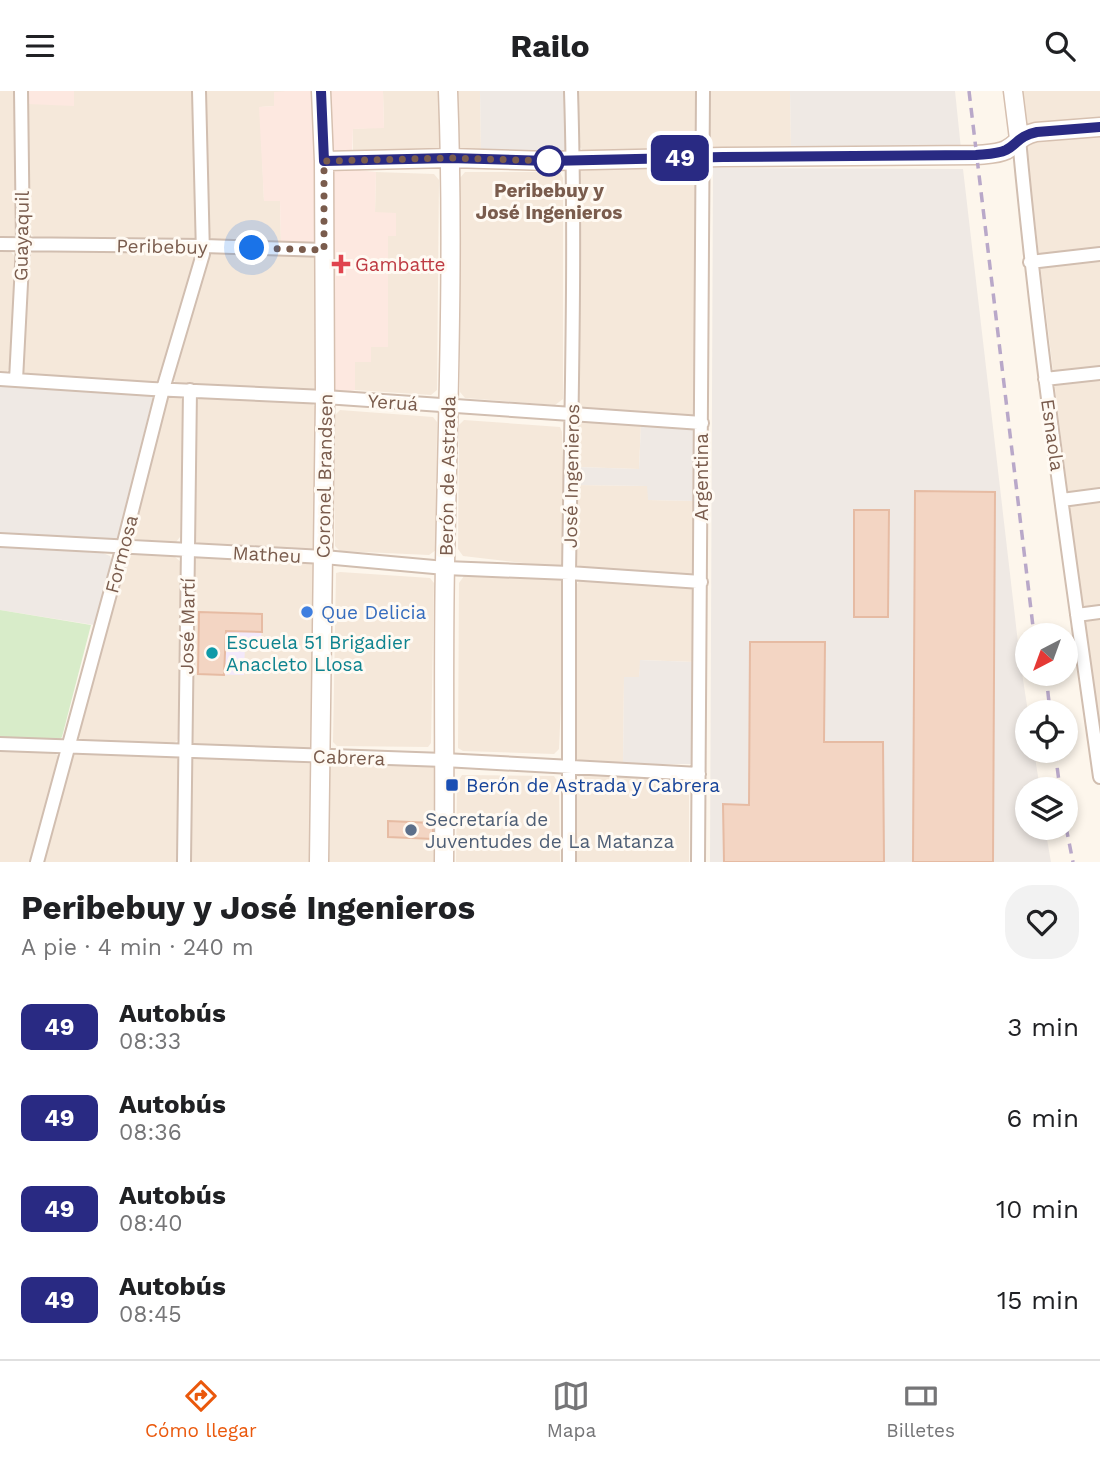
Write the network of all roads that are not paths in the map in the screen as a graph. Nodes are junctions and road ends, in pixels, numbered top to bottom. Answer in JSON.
{"nodes":[{"id":1,"x":21,"y":91,"type":"edge"},
{"id":2,"x":200,"y":91,"type":"edge"},
{"id":3,"x":321,"y":91,"type":"edge"},
{"id":4,"x":447,"y":91,"type":"edge"},
{"id":5,"x":571,"y":91,"type":"edge"},
{"id":6,"x":703,"y":91,"type":"edge"},
{"id":7,"x":1013,"y":91,"type":"edge"},
{"id":8,"x":1100,"y":127,"type":"edge"},
{"id":9,"x":1018,"y":139,"type":"junction"},
{"id":10,"x":704,"y":157,"type":"junction"},
{"id":11,"x":450,"y":158,"type":"junction"},
{"id":12,"x":324,"y":161,"type":"junction"},
{"id":13,"x":573,"y":161,"type":"junction"},
{"id":14,"x":0,"y":244,"type":"edge"},
{"id":15,"x":23,"y":245,"type":"junction"},
{"id":16,"x":204,"y":246,"type":"junction"},
{"id":17,"x":324,"y":250,"type":"junction"},
{"id":18,"x":1100,"y":254,"type":"edge"},
{"id":19,"x":1030,"y":262,"type":"junction"},
{"id":20,"x":1100,"y":373,"type":"edge"},
{"id":21,"x":0,"y":379,"type":"edge"},
{"id":22,"x":1045,"y":379,"type":"junction"},
{"id":23,"x":16,"y":380,"type":"junction"},
{"id":24,"x":163,"y":389,"type":"junction"},
{"id":25,"x":190,"y":390,"type":"junction"},
{"id":26,"x":326,"y":397,"type":"junction"},
{"id":27,"x":449,"y":405,"type":"junction"},
{"id":28,"x":572,"y":414,"type":"junction"},
{"id":29,"x":702,"y":423,"type":"junction"},
{"id":30,"x":1100,"y":495,"type":"edge"},
{"id":31,"x":1062,"y":500,"type":"junction"},
{"id":32,"x":0,"y":540,"type":"edge"},
{"id":33,"x":123,"y":546,"type":"junction"},
{"id":34,"x":189,"y":549,"type":"junction"},
{"id":35,"x":324,"y":557,"type":"junction"},
{"id":36,"x":445,"y":568,"type":"junction"},
{"id":37,"x":569,"y":573,"type":"junction"},
{"id":38,"x":701,"y":582,"type":"junction"},
{"id":39,"x":1100,"y":612,"type":"edge"},
{"id":40,"x":1077,"y":615,"type":"junction"},
{"id":41,"x":0,"y":744,"type":"edge"},
{"id":42,"x":68,"y":747,"type":"junction"},
{"id":43,"x":185,"y":750,"type":"junction"},
{"id":44,"x":320,"y":756,"type":"junction"},
{"id":45,"x":444,"y":760,"type":"junction"},
{"id":46,"x":569,"y":767,"type":"junction"},
{"id":47,"x":699,"y":774,"type":"junction"},
{"id":48,"x":1100,"y":778,"type":"edge"},
{"id":49,"x":37,"y":862,"type":"edge"},
{"id":50,"x":184,"y":862,"type":"edge"},
{"id":51,"x":319,"y":862,"type":"edge"},
{"id":52,"x":444,"y":862,"type":"edge"},
{"id":53,"x":569,"y":862,"type":"edge"},
{"id":54,"x":698,"y":862,"type":"edge"}],
"edges":[{"from":1,"to":15,"type":"street","name":"Guayaquil"},
{"from":2,"to":16,"type":"street","name":"Formosa"},
{"from":3,"to":12,"type":"street","name":"Coronel Brandsen"},
{"from":4,"to":11,"type":"street","name":"Berón de Astrada"},
{"from":5,"to":13,"type":"street","name":"José Ingenieros"},
{"from":6,"to":10,"type":"street","name":"Argentina"},
{"from":7,"to":9,"type":"street","name":"Esnaola"},
{"from":8,"to":9,"type":"street"},
{"from":9,"to":10,"type":"street"},
{"from":9,"to":19,"type":"street","name":"Esnaola"},
{"from":10,"to":13,"type":"street"},
{"from":10,"to":29,"type":"street","name":"Argentina"},
{"from":11,"to":12,"type":"street"},
{"from":11,"to":13,"type":"street"},
{"from":11,"to":27,"type":"street","name":"Berón de Astrada"},
{"from":12,"to":17,"type":"street","name":"Coronel Brandsen"},
{"from":13,"to":28,"type":"street","name":"José Ingenieros"},
{"from":14,"to":15,"type":"street","name":"Peribebuy"},
{"from":15,"to":16,"type":"street","name":"Peribebuy"},
{"from":15,"to":23,"type":"street","name":"Guayaquil"},
{"from":16,"to":17,"type":"street","name":"Peribebuy"},
{"from":16,"to":24,"type":"street","name":"Formosa"},
{"from":17,"to":26,"type":"street","name":"Coronel Brandsen"},
{"from":18,"to":19,"type":"street"},
{"from":19,"to":22,"type":"street","name":"Esnaola"},
{"from":20,"to":22,"type":"street"},
{"from":21,"to":23,"type":"street","name":"Yeruá"},
{"from":22,"to":31,"type":"street","name":"Esnaola"},
{"from":23,"to":24,"type":"street","name":"Yeruá"},
{"from":24,"to":25,"type":"street","name":"Yeruá"},
{"from":24,"to":33,"type":"street","name":"Formosa"},
{"from":25,"to":26,"type":"street","name":"Yeruá"},
{"from":25,"to":34,"type":"street","name":"José Martí"},
{"from":26,"to":27,"type":"street","name":"Yeruá"},
{"from":26,"to":35,"type":"street","name":"Coronel Brandsen"},
{"from":27,"to":28,"type":"street","name":"Yeruá"},
{"from":27,"to":36,"type":"street","name":"Berón de Astrada"},
{"from":28,"to":29,"type":"street","name":"Yeruá"},
{"from":28,"to":37,"type":"street","name":"José Ingenieros"},
{"from":29,"to":38,"type":"street","name":"Argentina"},
{"from":30,"to":31,"type":"street"},
{"from":31,"to":40,"type":"street","name":"Esnaola"},
{"from":32,"to":33,"type":"street","name":"Matheu"},
{"from":33,"to":34,"type":"street","name":"Matheu"},
{"from":33,"to":42,"type":"street","name":"Formosa"},
{"from":34,"to":35,"type":"street","name":"Matheu"},
{"from":34,"to":43,"type":"street","name":"José Martí"},
{"from":35,"to":36,"type":"street","name":"Matheu"},
{"from":35,"to":44,"type":"street","name":"Coronel Brandsen"},
{"from":36,"to":37,"type":"street","name":"Matheu"},
{"from":36,"to":45,"type":"street","name":"Berón de Astrada"},
{"from":37,"to":38,"type":"street","name":"Matheu"},
{"from":37,"to":46,"type":"street","name":"José Ingenieros"},
{"from":38,"to":47,"type":"street","name":"Argentina"},
{"from":39,"to":40,"type":"street"},
{"from":40,"to":48,"type":"street","name":"Esnaola"},
{"from":41,"to":42,"type":"street","name":"Cabrera"},
{"from":42,"to":43,"type":"street","name":"Cabrera"},
{"from":42,"to":49,"type":"street","name":"Formosa"},
{"from":43,"to":44,"type":"street","name":"Cabrera"},
{"from":43,"to":50,"type":"street","name":"José Martí"},
{"from":44,"to":45,"type":"street","name":"Cabrera"},
{"from":44,"to":51,"type":"street","name":"Coronel Brandsen"},
{"from":45,"to":46,"type":"street","name":"Cabrera"},
{"from":45,"to":52,"type":"street","name":"Berón de Astrada"},
{"from":46,"to":47,"type":"street","name":"Cabrera"},
{"from":46,"to":53,"type":"street","name":"José Ingenieros"},
{"from":47,"to":54,"type":"street","name":"Argentina"}]}
